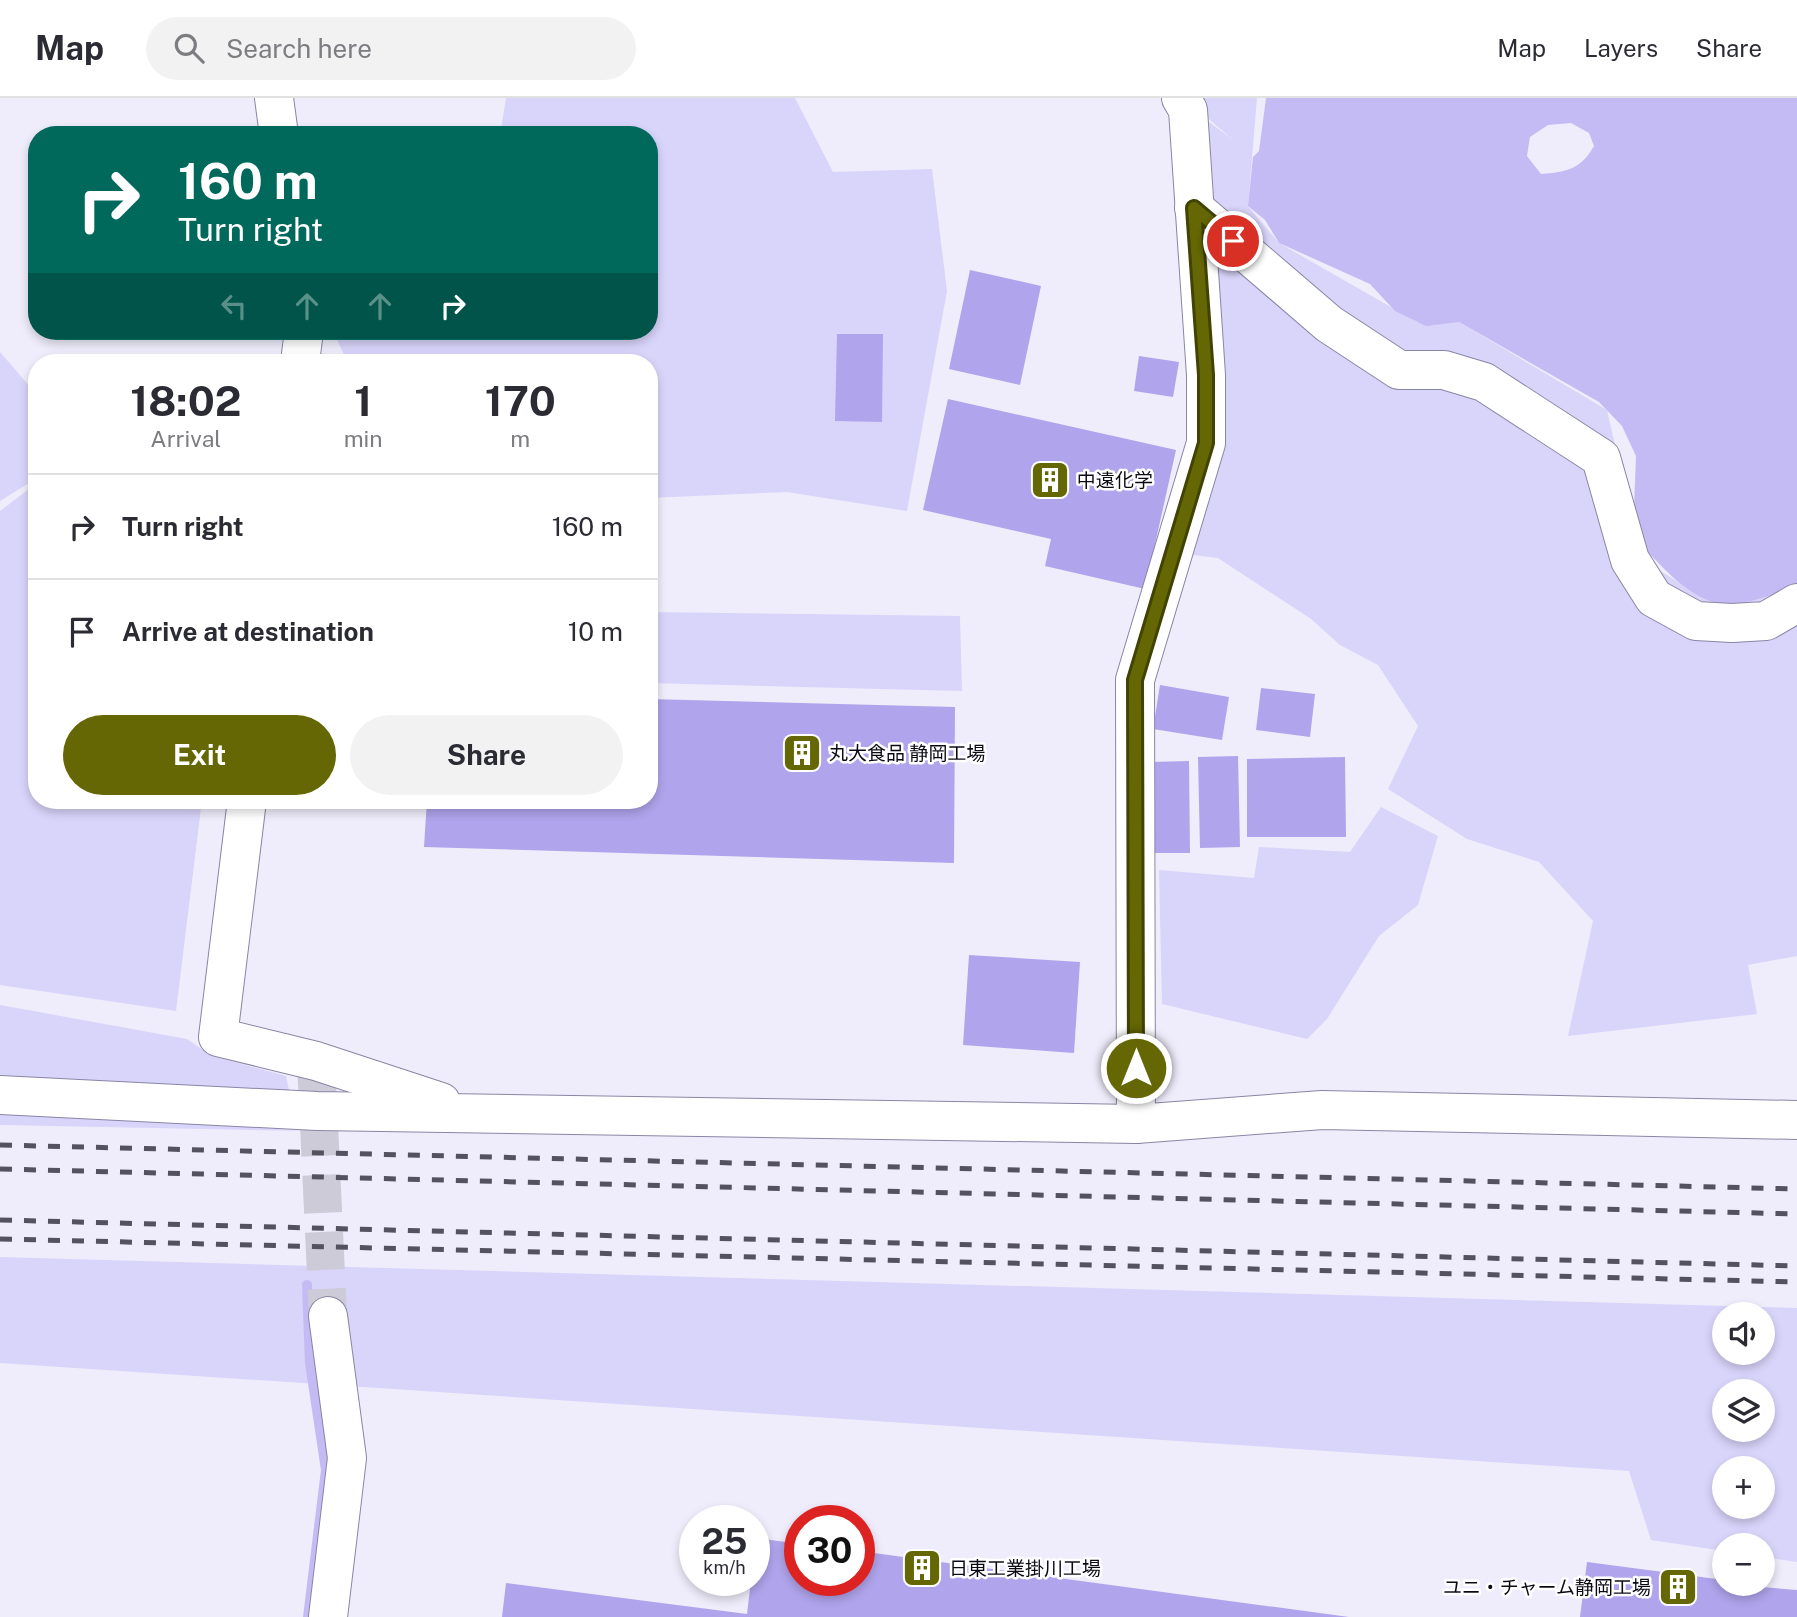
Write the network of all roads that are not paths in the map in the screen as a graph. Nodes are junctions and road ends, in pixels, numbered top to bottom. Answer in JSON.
{"nodes":[{"id":1,"x":274,"y":98,"type":"edge"},
{"id":2,"x":1181,"y":98,"type":"edge"},
{"id":3,"x":278,"y":126,"type":"edge"},
{"id":4,"x":1194,"y":208,"type":"junction"},
{"id":5,"x":1797,"y":603,"type":"edge"},
{"id":6,"x":246,"y":809,"type":"edge"},
{"id":7,"x":0,"y":1095,"type":"edge"},
{"id":8,"x":477,"y":1114,"type":"junction"},
{"id":9,"x":1797,"y":1120,"type":"edge"},
{"id":10,"x":1136,"y":1124,"type":"junction"},
{"id":11,"x":328,"y":1317,"type":"tunnel mouth"},
{"id":12,"x":328,"y":1617,"type":"edge"}],
"edges":[{"from":1,"to":3,"type":"street"},
{"from":2,"to":4,"type":"street"},
{"from":4,"to":5,"type":"street"},
{"from":4,"to":10,"type":"street"},
{"from":6,"to":8,"type":"street"},
{"from":7,"to":8,"type":"street"},
{"from":8,"to":10,"type":"street"},
{"from":9,"to":10,"type":"street"},
{"from":11,"to":12,"type":"street"}]}
